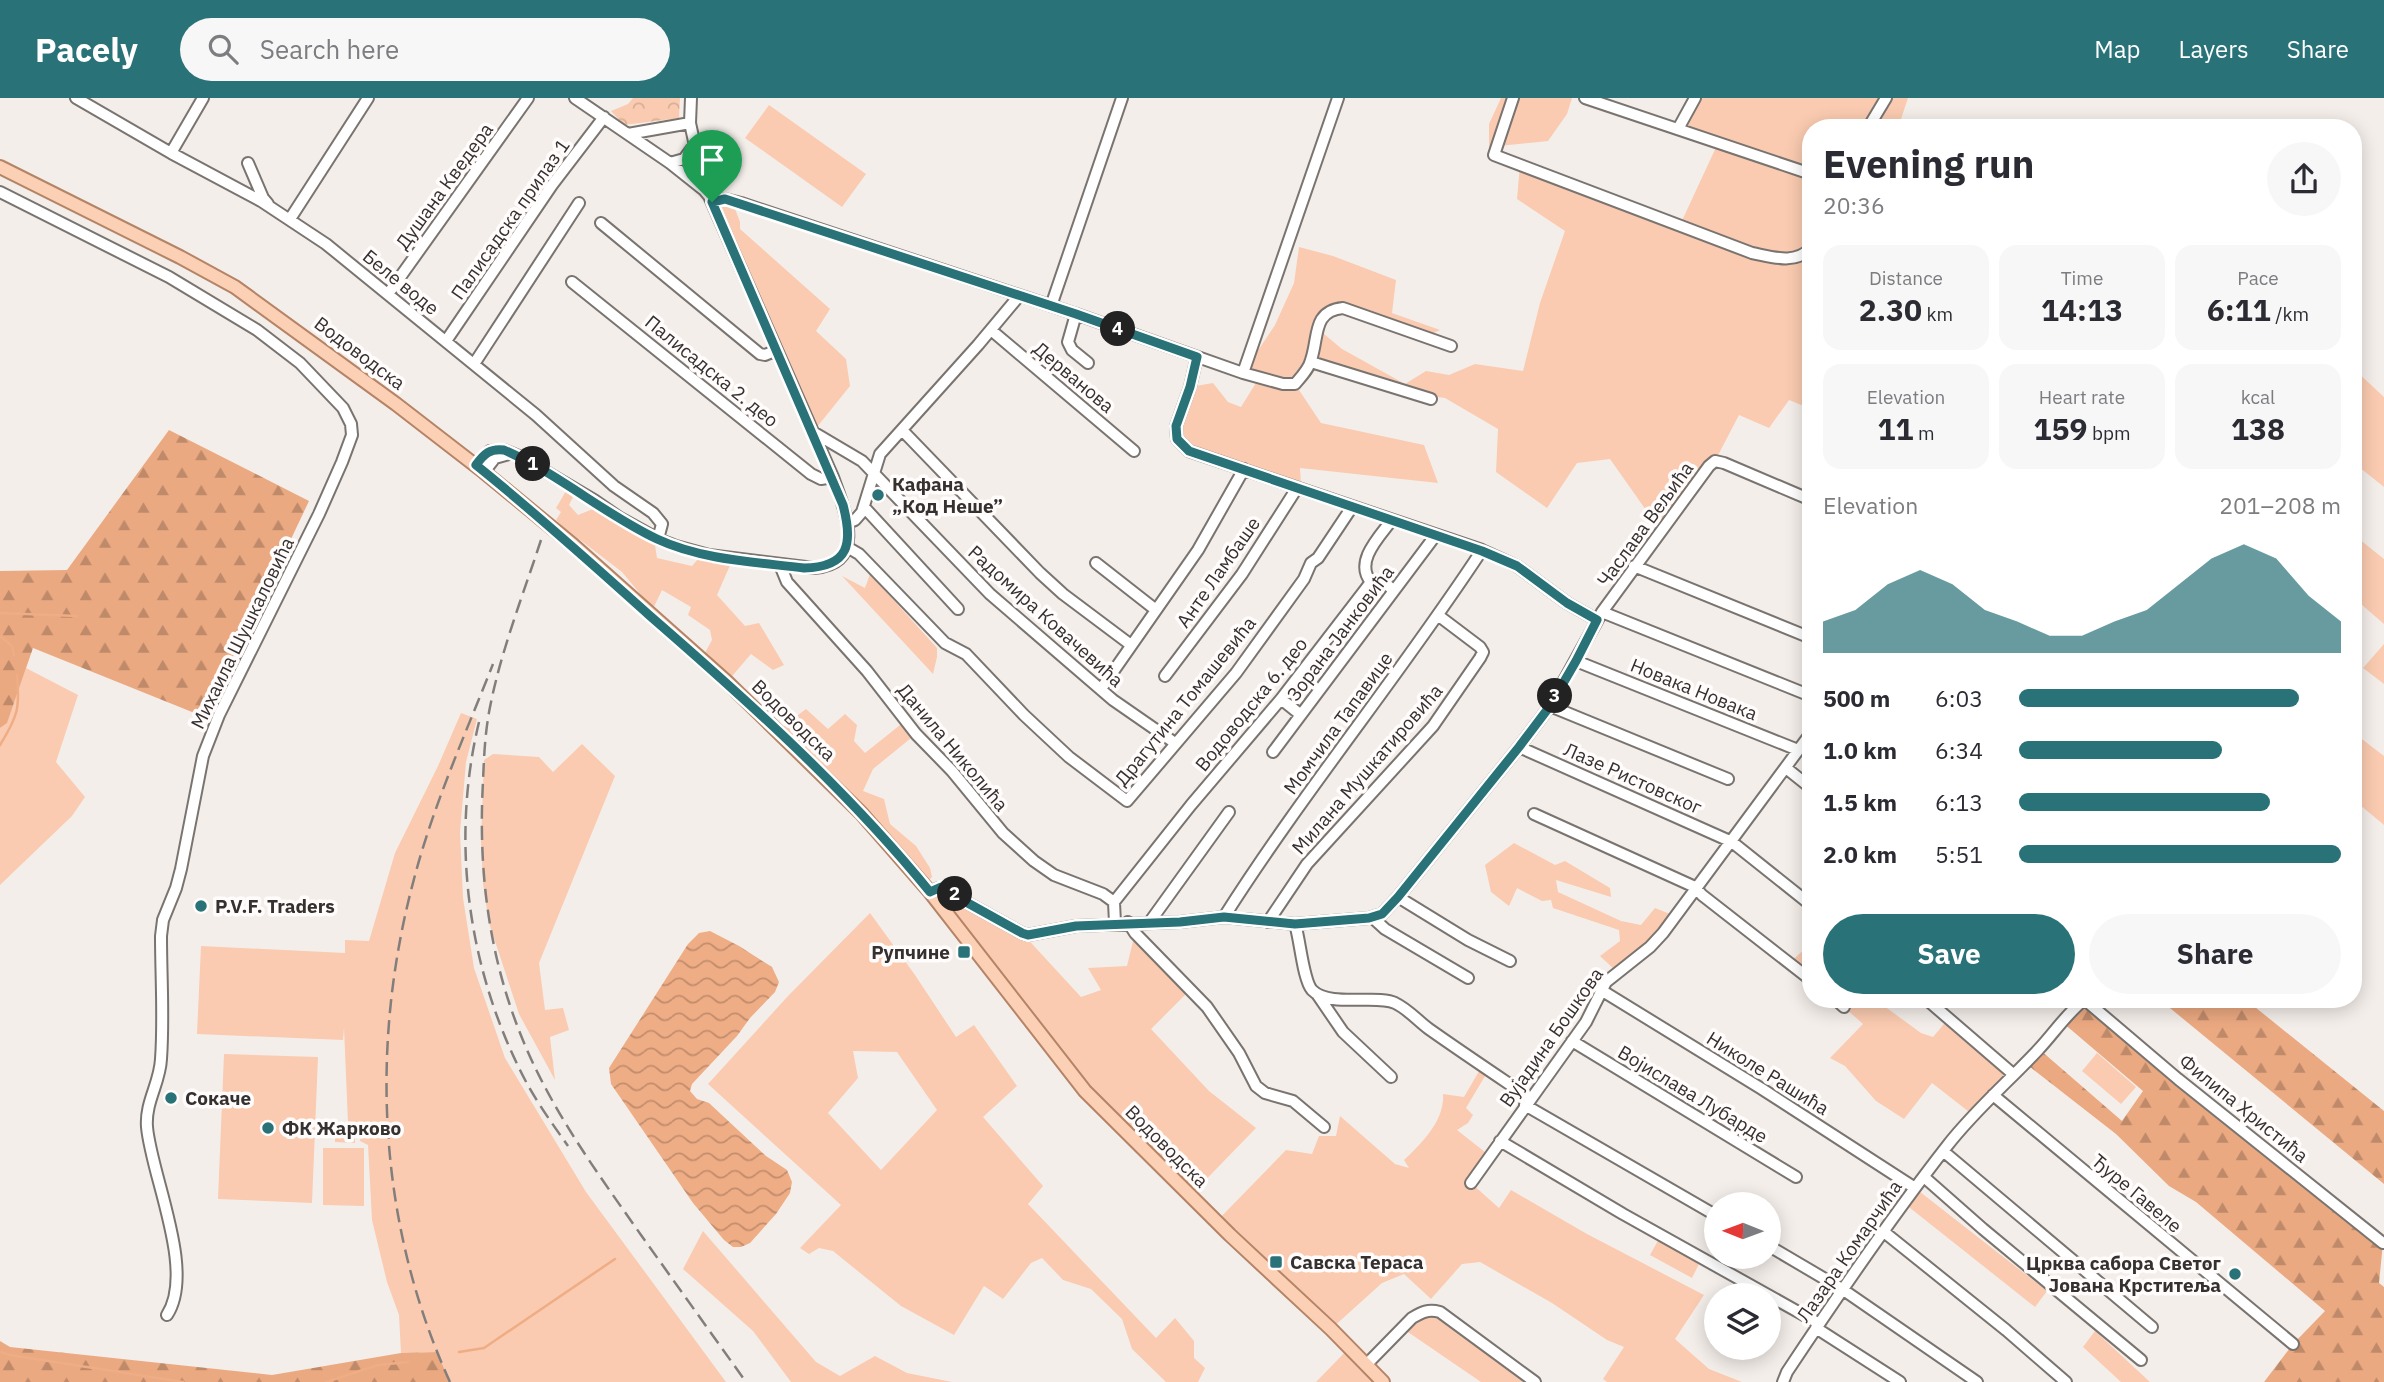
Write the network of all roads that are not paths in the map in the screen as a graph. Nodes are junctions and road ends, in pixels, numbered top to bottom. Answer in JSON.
{"nodes":[{"id":1,"x":76,"y":98,"type":"edge"},
{"id":2,"x":203,"y":98,"type":"edge"},
{"id":3,"x":368,"y":98,"type":"edge"},
{"id":4,"x":528,"y":98,"type":"edge"},
{"id":5,"x":575,"y":98,"type":"edge"},
{"id":6,"x":691,"y":98,"type":"edge"},
{"id":7,"x":1122,"y":98,"type":"edge"},
{"id":8,"x":1338,"y":98,"type":"edge"},
{"id":9,"x":1513,"y":98,"type":"edge"},
{"id":10,"x":1585,"y":98,"type":"edge"},
{"id":11,"x":1695,"y":98,"type":"edge"},
{"id":12,"x":1886,"y":98,"type":"edge"},
{"id":13,"x":604,"y":117,"type":"junction"},
{"id":14,"x":1873,"y":119,"type":"edge"},
{"id":15,"x":690,"y":123,"type":"junction"},
{"id":16,"x":1678,"y":129,"type":"junction"},
{"id":17,"x":628,"y":134,"type":"junction"},
{"id":18,"x":693,"y":147,"type":"junction"},
{"id":19,"x":171,"y":153,"type":"junction"},
{"id":20,"x":248,"y":163,"type":"dead end"},
{"id":21,"x":670,"y":163,"type":"junction"},
{"id":22,"x":0,"y":167,"type":"edge"},
{"id":23,"x":1802,"y":171,"type":"edge"},
{"id":24,"x":698,"y":185,"type":"junction"},
{"id":25,"x":0,"y":192,"type":"edge"},
{"id":26,"x":712,"y":202,"type":"junction"},
{"id":27,"x":579,"y":203,"type":"dead end"},
{"id":28,"x":270,"y":206,"type":"junction"},
{"id":29,"x":290,"y":219,"type":"junction"},
{"id":30,"x":601,"y":223,"type":"dead end"},
{"id":31,"x":1802,"y":255,"type":"edge"},
{"id":32,"x":572,"y":282,"type":"dead end"},
{"id":33,"x":388,"y":294,"type":"junction"},
{"id":34,"x":1019,"y":296,"type":"junction"},
{"id":35,"x":1051,"y":306,"type":"junction"},
{"id":36,"x":1076,"y":314,"type":"junction"},
{"id":37,"x":991,"y":330,"type":"junction"},
{"id":38,"x":446,"y":341,"type":"junction"},
{"id":39,"x":1451,"y":346,"type":"dead end"},
{"id":40,"x":777,"y":350,"type":"junction"},
{"id":41,"x":1197,"y":357,"type":"junction"},
{"id":42,"x":1311,"y":362,"type":"junction"},
{"id":43,"x":1088,"y":363,"type":"dead end"},
{"id":44,"x":474,"y":364,"type":"junction"},
{"id":45,"x":1243,"y":373,"type":"junction"},
{"id":46,"x":1431,"y":399,"type":"dead end"},
{"id":47,"x":902,"y":430,"type":"junction"},
{"id":48,"x":813,"y":432,"type":"junction"},
{"id":49,"x":1134,"y":451,"type":"dead end"},
{"id":50,"x":480,"y":468,"type":"junction"},
{"id":51,"x":1244,"y":469,"type":"junction"},
{"id":52,"x":873,"y":473,"type":"junction"},
{"id":53,"x":833,"y":477,"type":"junction"},
{"id":54,"x":1297,"y":488,"type":"junction"},
{"id":55,"x":1802,"y":496,"type":"edge"},
{"id":56,"x":864,"y":507,"type":"junction"},
{"id":57,"x":1352,"y":507,"type":"junction"},
{"id":58,"x":1391,"y":521,"type":"junction"},
{"id":59,"x":848,"y":523,"type":"junction"},
{"id":60,"x":1435,"y":536,"type":"junction"},
{"id":61,"x":658,"y":539,"type":"junction"},
{"id":62,"x":847,"y":547,"type":"junction"},
{"id":63,"x":1482,"y":551,"type":"junction"},
{"id":64,"x":1096,"y":564,"type":"dead end"},
{"id":65,"x":780,"y":565,"type":"junction"},
{"id":66,"x":1634,"y":566,"type":"junction"},
{"id":67,"x":1371,"y":582,"type":"junction"},
{"id":68,"x":1394,"y":590,"type":"junction"},
{"id":69,"x":958,"y":608,"type":"dead end"},
{"id":70,"x":1156,"y":610,"type":"junction"},
{"id":71,"x":1438,"y":616,"type":"junction"},
{"id":72,"x":1600,"y":616,"type":"junction"},
{"id":73,"x":1802,"y":634,"type":"edge"},
{"id":74,"x":1131,"y":645,"type":"junction"},
{"id":75,"x":1576,"y":661,"type":"junction"},
{"id":76,"x":1165,"y":676,"type":"dead end"},
{"id":77,"x":1101,"y":689,"type":"junction"},
{"id":78,"x":1802,"y":693,"type":"edge"},
{"id":79,"x":1281,"y":699,"type":"junction"},
{"id":80,"x":1550,"y":706,"type":"junction"},
{"id":81,"x":1301,"y":715,"type":"junction"},
{"id":82,"x":1175,"y":743,"type":"junction"},
{"id":83,"x":1802,"y":745,"type":"edge"},
{"id":84,"x":1519,"y":747,"type":"junction"},
{"id":85,"x":1798,"y":750,"type":"junction"},
{"id":86,"x":1273,"y":752,"type":"dead end"},
{"id":87,"x":1786,"y":768,"type":"junction"},
{"id":88,"x":1728,"y":779,"type":"dead end"},
{"id":89,"x":1802,"y":781,"type":"edge"},
{"id":90,"x":1229,"y":812,"type":"dead end"},
{"id":91,"x":1534,"y":814,"type":"dead end"},
{"id":92,"x":1732,"y":842,"type":"junction"},
{"id":93,"x":1695,"y":887,"type":"junction"},
{"id":94,"x":930,"y":892,"type":"junction"},
{"id":95,"x":1398,"y":897,"type":"junction"},
{"id":96,"x":1802,"y":898,"type":"edge"},
{"id":97,"x":1114,"y":902,"type":"junction"},
{"id":98,"x":1224,"y":917,"type":"junction"},
{"id":99,"x":1373,"y":918,"type":"junction"},
{"id":100,"x":1128,"y":922,"type":"junction"},
{"id":101,"x":1268,"y":922,"type":"junction"},
{"id":102,"x":1115,"y":923,"type":"junction"},
{"id":103,"x":1149,"y":923,"type":"junction"},
{"id":104,"x":1295,"y":924,"type":"junction"},
{"id":105,"x":1510,"y":961,"type":"dead end"},
{"id":106,"x":1802,"y":973,"type":"edge"},
{"id":107,"x":1468,"y":978,"type":"dead end"},
{"id":108,"x":1601,"y":990,"type":"junction"},
{"id":109,"x":1317,"y":994,"type":"junction"},
{"id":110,"x":1936,"y":1008,"type":"edge"},
{"id":111,"x":2073,"y":1008,"type":"edge"},
{"id":112,"x":2088,"y":1008,"type":"edge"},
{"id":113,"x":1572,"y":1041,"type":"junction"},
{"id":114,"x":2013,"y":1074,"type":"junction"},
{"id":115,"x":1391,"y":1077,"type":"dead end"},
{"id":116,"x":1993,"y":1095,"type":"junction"},
{"id":117,"x":1528,"y":1102,"type":"junction"},
{"id":118,"x":1324,"y":1127,"type":"dead end"},
{"id":119,"x":1500,"y":1141,"type":"junction"},
{"id":120,"x":1943,"y":1151,"type":"junction"},
{"id":121,"x":1796,"y":1177,"type":"dead end"},
{"id":122,"x":1924,"y":1177,"type":"junction"},
{"id":123,"x":1471,"y":1183,"type":"dead end"},
{"id":124,"x":1915,"y":1188,"type":"junction"},
{"id":125,"x":1704,"y":1208,"type":"edge"},
{"id":126,"x":1884,"y":1232,"type":"junction"},
{"id":127,"x":2383,"y":1243,"type":"edge"},
{"id":128,"x":1782,"y":1254,"type":"edge"},
{"id":129,"x":1842,"y":1289,"type":"junction"},
{"id":130,"x":167,"y":1315,"type":"dead end"},
{"id":131,"x":1817,"y":1325,"type":"junction"},
{"id":132,"x":2152,"y":1326,"type":"dead end"},
{"id":133,"x":2293,"y":1345,"type":"dead end"},
{"id":134,"x":2141,"y":1360,"type":"dead end"},
{"id":135,"x":1366,"y":1364,"type":"junction"},
{"id":136,"x":1383,"y":1382,"type":"edge"},
{"id":137,"x":1535,"y":1382,"type":"edge"},
{"id":138,"x":1783,"y":1382,"type":"edge"},
{"id":139,"x":1900,"y":1382,"type":"edge"},
{"id":140,"x":1977,"y":1382,"type":"edge"},
{"id":141,"x":2066,"y":1382,"type":"edge"}],
"edges":[{"from":1,"to":19,"type":"street","name":"Беле воде"},
{"from":2,"to":19,"type":"street"},
{"from":3,"to":29,"type":"street"},
{"from":4,"to":33,"type":"street","name":"Душана Кведера"},
{"from":5,"to":13,"type":"street"},
{"from":6,"to":15,"type":"street"},
{"from":7,"to":35,"type":"street"},
{"from":8,"to":45,"type":"street"},
{"from":9,"to":31,"type":"street"},
{"from":10,"to":16,"type":"street"},
{"from":11,"to":16,"type":"street"},
{"from":12,"to":14,"type":"street"},
{"from":13,"to":17,"type":"street"},
{"from":13,"to":38,"type":"street","name":"Палисадска прилаз 1"},
{"from":15,"to":17,"type":"street"},
{"from":15,"to":18,"type":"street"},
{"from":16,"to":23,"type":"street"},
{"from":17,"to":21,"type":"street"},
{"from":18,"to":21,"type":"street"},
{"from":18,"to":24,"type":"street"},
{"from":19,"to":28,"type":"street","name":"Беле воде"},
{"from":20,"to":28,"type":"street"},
{"from":21,"to":24,"type":"street"},
{"from":22,"to":50,"type":"main road","name":"Водоводска"},
{"from":24,"to":26,"type":"street"},
{"from":25,"to":130,"type":"street","name":"Михаила Шушкаловића"},
{"from":26,"to":34,"type":"street"},
{"from":26,"to":40,"type":"street"},
{"from":27,"to":44,"type":"street"},
{"from":28,"to":29,"type":"street","name":"Беле воде"},
{"from":29,"to":33,"type":"street","name":"Беле воде"},
{"from":30,"to":40,"type":"street"},
{"from":32,"to":53,"type":"street","name":"Палисадска 2. део"},
{"from":33,"to":38,"type":"street","name":"Беле воде"},
{"from":34,"to":35,"type":"street"},
{"from":34,"to":37,"type":"street"},
{"from":35,"to":36,"type":"street"},
{"from":36,"to":41,"type":"street"},
{"from":36,"to":43,"type":"street"},
{"from":37,"to":47,"type":"street"},
{"from":37,"to":49,"type":"street","name":"Дерванова"},
{"from":38,"to":44,"type":"street","name":"Беле воде"},
{"from":39,"to":42,"type":"street"},
{"from":40,"to":48,"type":"street"},
{"from":41,"to":45,"type":"street"},
{"from":41,"to":51,"type":"street"},
{"from":42,"to":45,"type":"street"},
{"from":42,"to":46,"type":"street"},
{"from":44,"to":61,"type":"street","name":"Беле воде"},
{"from":47,"to":52,"type":"street"},
{"from":47,"to":74,"type":"street"},
{"from":48,"to":52,"type":"street","name":"Радомира Ковачевића"},
{"from":48,"to":53,"type":"street"},
{"from":50,"to":61,"type":"street"},
{"from":50,"to":94,"type":"main road","name":"Водоводска"},
{"from":51,"to":54,"type":"street"},
{"from":51,"to":70,"type":"street"},
{"from":52,"to":56,"type":"street"},
{"from":52,"to":77,"type":"street","name":"Радомира Ковачевића"},
{"from":53,"to":59,"type":"street"},
{"from":54,"to":57,"type":"street"},
{"from":54,"to":76,"type":"street","name":"Анте Ламбаше"},
{"from":55,"to":66,"type":"street","name":"Часлава Вељића"},
{"from":56,"to":59,"type":"street"},
{"from":56,"to":69,"type":"street"},
{"from":57,"to":58,"type":"street"},
{"from":57,"to":82,"type":"street","name":"Драгутина Томашевића"},
{"from":58,"to":60,"type":"street"},
{"from":58,"to":67,"type":"street"},
{"from":59,"to":62,"type":"street"},
{"from":60,"to":63,"type":"street"},
{"from":60,"to":68,"type":"street","name":"Зорана Јанковића"},
{"from":61,"to":65,"type":"street"},
{"from":62,"to":65,"type":"street"},
{"from":62,"to":82,"type":"street","name":"Драгутина Томашевића"},
{"from":63,"to":71,"type":"street","name":"Момчила Тапавице"},
{"from":63,"to":72,"type":"street"},
{"from":64,"to":70,"type":"street"},
{"from":65,"to":97,"type":"street","name":"Данила Николића"},
{"from":66,"to":72,"type":"street","name":"Часлава Вељића"},
{"from":66,"to":73,"type":"street"},
{"from":67,"to":68,"type":"street"},
{"from":67,"to":79,"type":"street","name":"Водоводска 6. део"},
{"from":68,"to":81,"type":"street","name":"Зорана Јанковића"},
{"from":70,"to":74,"type":"street"},
{"from":71,"to":98,"type":"street","name":"Момчила Тапавице"},
{"from":71,"to":101,"type":"street","name":"Милана Мушкатировића"},
{"from":72,"to":75,"type":"street","name":"Часлава Вељића"},
{"from":72,"to":78,"type":"street"},
{"from":74,"to":77,"type":"street"},
{"from":75,"to":80,"type":"street","name":"Часлава Вељића"},
{"from":75,"to":85,"type":"street","name":"Новака Новака"},
{"from":77,"to":82,"type":"street","name":"Радомира Ковачевића"},
{"from":79,"to":81,"type":"street"},
{"from":79,"to":97,"type":"street","name":"Водоводска 6. део"},
{"from":80,"to":84,"type":"street","name":"Часлава Вељића"},
{"from":80,"to":88,"type":"street"},
{"from":81,"to":86,"type":"street","name":"Зорана Јанковића"},
{"from":83,"to":85,"type":"street","name":"Вујадина Бошкова"},
{"from":84,"to":92,"type":"street","name":"Лазе Ристовског"},
{"from":84,"to":95,"type":"street","name":"Часлава Вељића"},
{"from":85,"to":87,"type":"street","name":"Вујадина Бошкова"},
{"from":87,"to":89,"type":"street"},
{"from":87,"to":92,"type":"street","name":"Вујадина Бошкова"},
{"from":90,"to":103,"type":"street"},
{"from":91,"to":93,"type":"street"},
{"from":92,"to":93,"type":"street","name":"Вујадина Бошкова"},
{"from":92,"to":96,"type":"street","name":"Лазе Ристовског"},
{"from":93,"to":106,"type":"street"},
{"from":93,"to":108,"type":"street","name":"Вујадина Бошкова"},
{"from":94,"to":102,"type":"street"},
{"from":94,"to":135,"type":"main road","name":"Водоводска"},
{"from":95,"to":99,"type":"street","name":"Часлава Вељића"},
{"from":95,"to":105,"type":"street"},
{"from":97,"to":102,"type":"street"},
{"from":98,"to":101,"type":"street"},
{"from":98,"to":103,"type":"street"},
{"from":99,"to":104,"type":"street"},
{"from":99,"to":107,"type":"street"},
{"from":100,"to":102,"type":"street"},
{"from":100,"to":103,"type":"street"},
{"from":100,"to":118,"type":"street"},
{"from":101,"to":104,"type":"street"},
{"from":104,"to":109,"type":"street"},
{"from":108,"to":113,"type":"street","name":"Вујадина Бошкова"},
{"from":108,"to":124,"type":"street","name":"Николе Рашића"},
{"from":109,"to":115,"type":"street"},
{"from":109,"to":117,"type":"street"},
{"from":110,"to":114,"type":"street"},
{"from":111,"to":114,"type":"street","name":"Лазара Комарчића"},
{"from":112,"to":127,"type":"street","name":"Филипа Христића"},
{"from":113,"to":117,"type":"street","name":"Вујадина Бошкова"},
{"from":113,"to":121,"type":"street","name":"Војислава Лубарде"},
{"from":114,"to":116,"type":"street","name":"Лазара Комарчића"},
{"from":116,"to":120,"type":"street","name":"Лазара Комарчића"},
{"from":116,"to":133,"type":"street","name":"Ђуре Гавеле"},
{"from":117,"to":119,"type":"street","name":"Вујадина Бошкова"},
{"from":117,"to":125,"type":"street"},
{"from":119,"to":123,"type":"street","name":"Вујадина Бошкова"},
{"from":119,"to":131,"type":"street"},
{"from":120,"to":122,"type":"street","name":"Лазара Комарчића"},
{"from":120,"to":132,"type":"street"},
{"from":122,"to":124,"type":"street","name":"Лазара Комарчића"},
{"from":122,"to":134,"type":"street","name":"Лазара Комарчића"},
{"from":124,"to":126,"type":"street","name":"Лазара Комарчића"},
{"from":126,"to":129,"type":"street","name":"Лазара Комарчића"},
{"from":126,"to":141,"type":"street"},
{"from":128,"to":129,"type":"street"},
{"from":129,"to":131,"type":"street","name":"Лазара Комарчића"},
{"from":129,"to":140,"type":"street"},
{"from":131,"to":138,"type":"street","name":"Лазара Комарчића"},
{"from":131,"to":139,"type":"street"},
{"from":135,"to":136,"type":"main road","name":"Водоводска"},
{"from":135,"to":137,"type":"street"}]}
